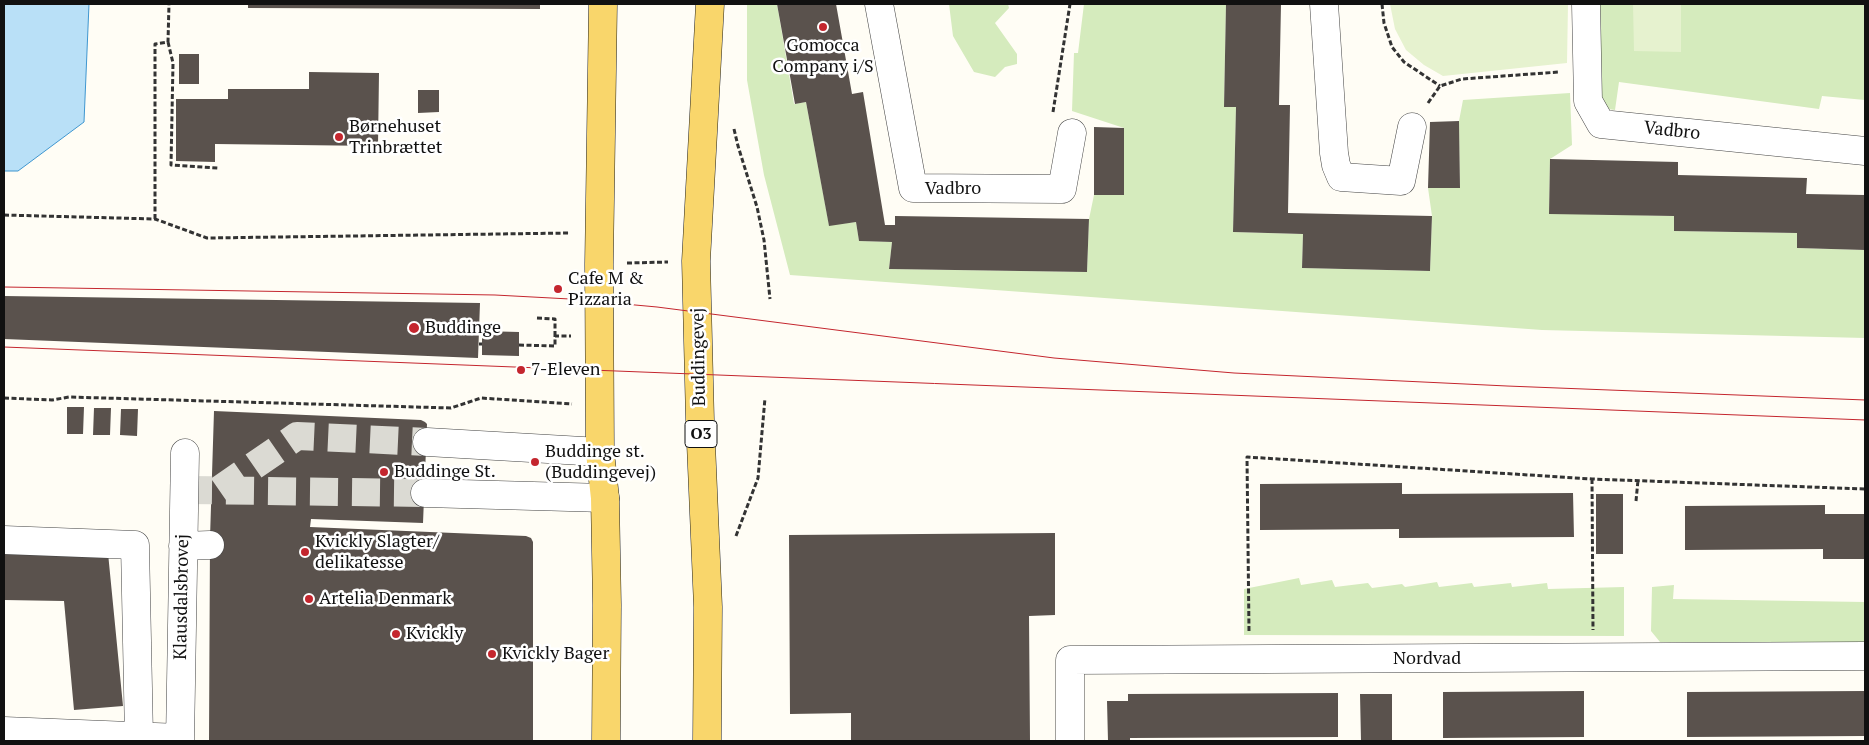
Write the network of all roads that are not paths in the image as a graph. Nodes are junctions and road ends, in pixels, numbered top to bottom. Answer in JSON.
{"nodes":[{"id":1,"x":603,"y":4,"type":"edge"},
{"id":2,"x":710,"y":4,"type":"edge"},
{"id":3,"x":879,"y":4,"type":"edge"},
{"id":4,"x":1324,"y":4,"type":"edge"},
{"id":5,"x":1586,"y":4,"type":"edge"},
{"id":6,"x":1412,"y":127,"type":"road end"},
{"id":7,"x":1072,"y":133,"type":"road end"},
{"id":8,"x":1865,"y":151,"type":"edge"},
{"id":9,"x":427,"y":442,"type":"tunnel mouth"},
{"id":10,"x":185,"y":452,"type":"dead end"},
{"id":11,"x":600,"y":452,"type":"junction"},
{"id":12,"x":425,"y":493,"type":"tunnel mouth"},
{"id":13,"x":605,"y":498,"type":"junction"},
{"id":14,"x":4,"y":540,"type":"edge"},
{"id":15,"x":210,"y":545,"type":"dead end"},
{"id":16,"x":183,"y":546,"type":"junction"},
{"id":17,"x":1865,"y":656,"type":"edge"},
{"id":18,"x":4,"y":730,"type":"edge"},
{"id":19,"x":139,"y":737,"type":"junction"},
{"id":20,"x":180,"y":740,"type":"edge"},
{"id":21,"x":606,"y":741,"type":"edge"},
{"id":22,"x":707,"y":741,"type":"edge"},
{"id":23,"x":1070,"y":741,"type":"edge"}],
"edges":[{"from":1,"to":11,"type":"main road"},
{"from":2,"to":22,"type":"main road","name":"Buddingevej","number":"O3"},
{"from":3,"to":7,"type":"street","name":"Vadbro"},
{"from":4,"to":6,"type":"street"},
{"from":5,"to":8,"type":"street","name":"Vadbro"},
{"from":9,"to":11,"type":"street"},
{"from":10,"to":16,"type":"street","name":"Klausdalsbrovej"},
{"from":11,"to":13,"type":"main road"},
{"from":12,"to":13,"type":"street"},
{"from":13,"to":21,"type":"main road"},
{"from":14,"to":19,"type":"street"},
{"from":15,"to":16,"type":"street"},
{"from":16,"to":20,"type":"street","name":"Klausdalsbrovej"},
{"from":17,"to":23,"type":"street","name":"Nordvad"},
{"from":18,"to":19,"type":"street"},
{"from":19,"to":20,"type":"street"}]}
